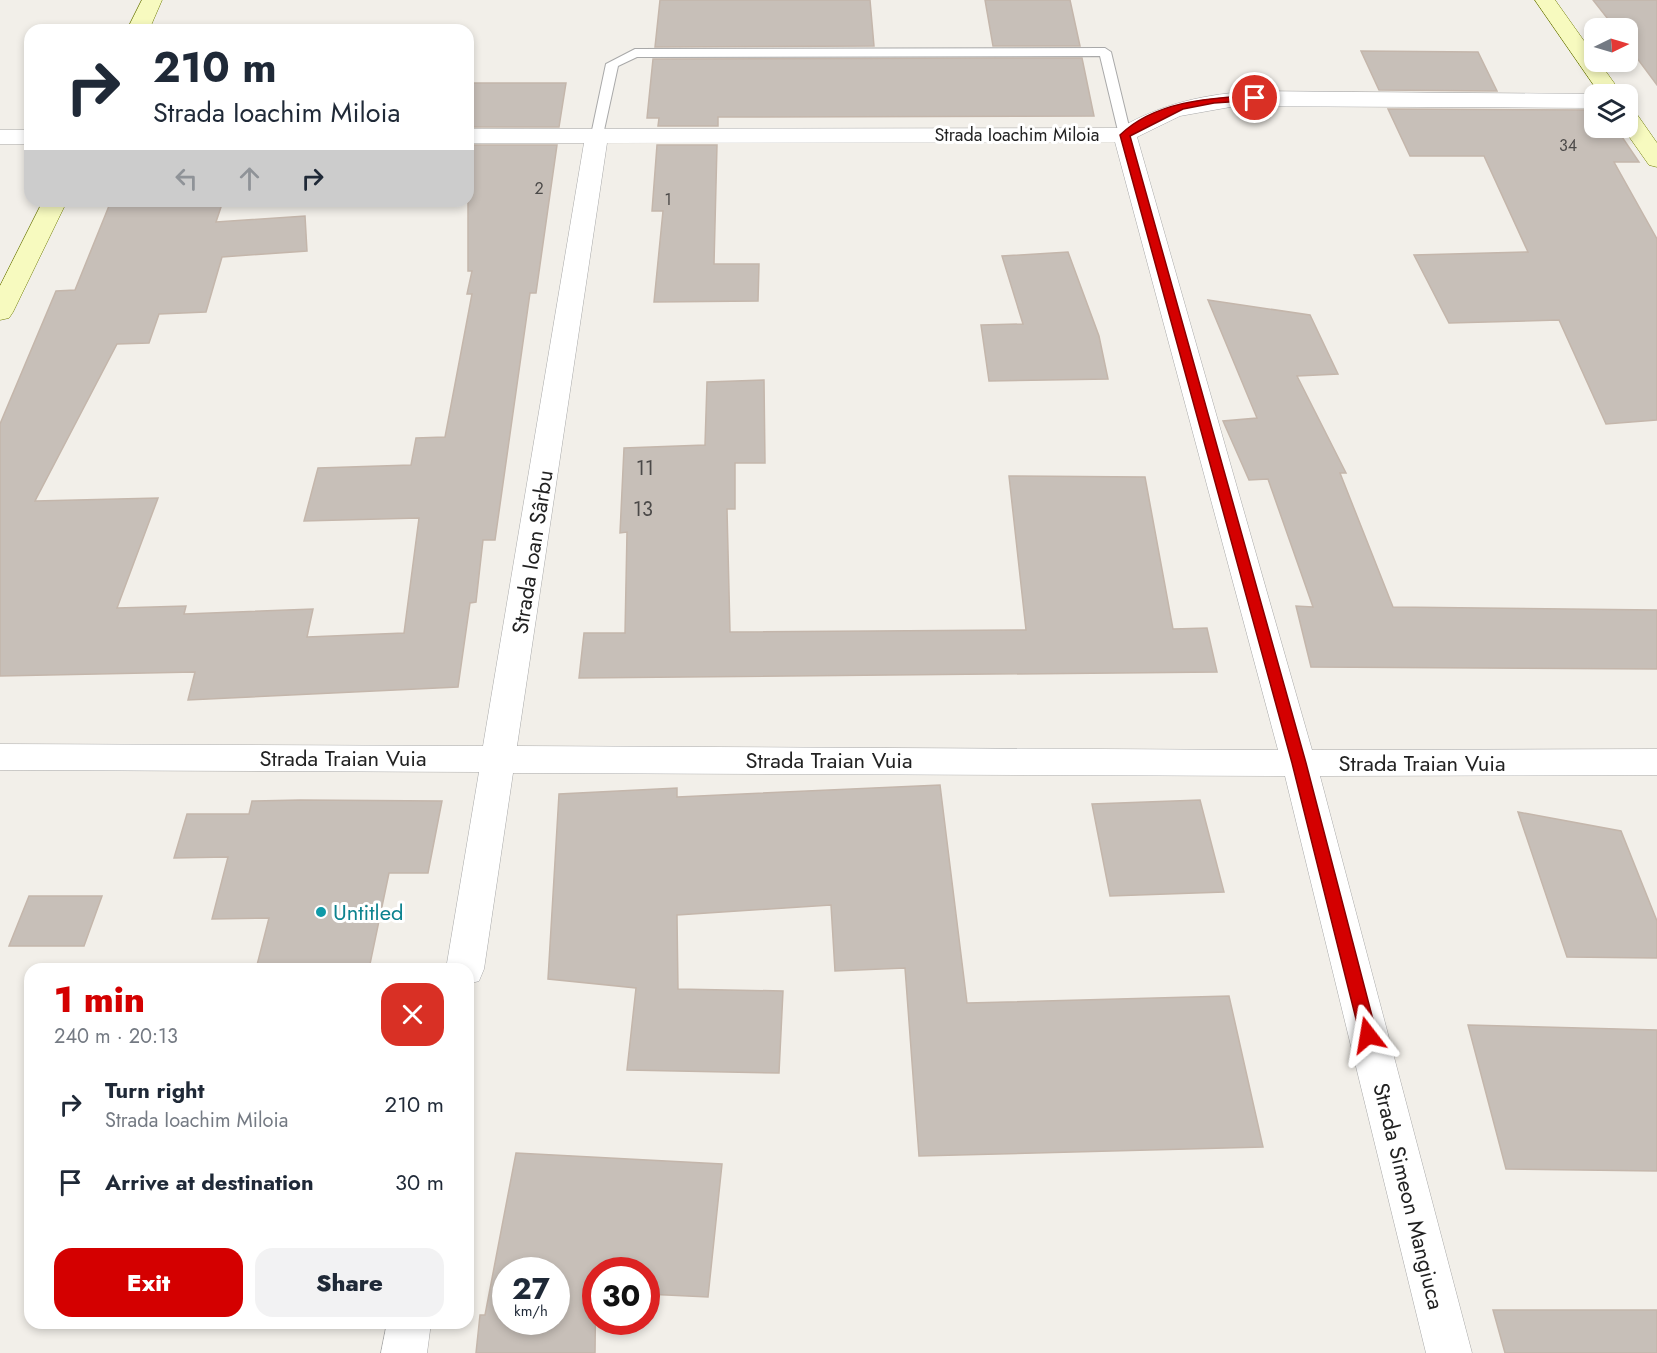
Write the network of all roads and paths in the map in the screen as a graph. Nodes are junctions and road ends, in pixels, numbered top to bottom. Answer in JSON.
{"nodes":[{"id":1,"x":152,"y":0,"type":"edge"},
{"id":2,"x":1545,"y":0,"type":"edge"},
{"id":3,"x":141,"y":24,"type":"edge"},
{"id":4,"x":1604,"y":84,"type":"edge"},
{"id":5,"x":1584,"y":101,"type":"edge"},
{"id":6,"x":1638,"y":132,"type":"edge"},
{"id":7,"x":597,"y":135,"type":"junction"},
{"id":8,"x":1125,"y":135,"type":"junction"},
{"id":9,"x":0,"y":136,"type":"edge"},
{"id":10,"x":474,"y":136,"type":"edge"},
{"id":11,"x":24,"y":137,"type":"edge"},
{"id":12,"x":1657,"y":160,"type":"edge"},
{"id":13,"x":52,"y":207,"type":"edge"},
{"id":14,"x":0,"y":312,"type":"edge"},
{"id":15,"x":0,"y":757,"type":"edge"},
{"id":16,"x":499,"y":759,"type":"junction"},
{"id":17,"x":1657,"y":762,"type":"edge"},
{"id":18,"x":1299,"y":763,"type":"junction"},
{"id":19,"x":466,"y":963,"type":"edge"},
{"id":20,"x":408,"y":1329,"type":"edge"},
{"id":21,"x":404,"y":1353,"type":"edge"},
{"id":22,"x":1449,"y":1353,"type":"edge"}],
"edges":[{"from":1,"to":3,"type":"street"},
{"from":2,"to":4,"type":"street"},
{"from":5,"to":8,"type":"street","name":"Strada Ioachim Miloia"},
{"from":6,"to":12,"type":"street"},
{"from":7,"to":8,"type":"street","name":"Strada Ioachim Miloia"},
{"from":7,"to":8,"type":"lane"},
{"from":7,"to":10,"type":"street","name":"Strada Ioachim Miloia"},
{"from":7,"to":16,"type":"street","name":"Strada Ioan Sârbu"},
{"from":8,"to":18,"type":"street","name":"Strada Simeon Mangiuca"},
{"from":9,"to":11,"type":"street"},
{"from":13,"to":14,"type":"street"},
{"from":15,"to":16,"type":"street","name":"Strada Traian Vuia"},
{"from":16,"to":18,"type":"street","name":"Strada Traian Vuia"},
{"from":16,"to":19,"type":"street","name":"Strada Ioan Sârbu"},
{"from":17,"to":18,"type":"street","name":"Strada Traian Vuia"},
{"from":18,"to":22,"type":"street","name":"Strada Simeon Mangiuca"},
{"from":20,"to":21,"type":"street"}]}
